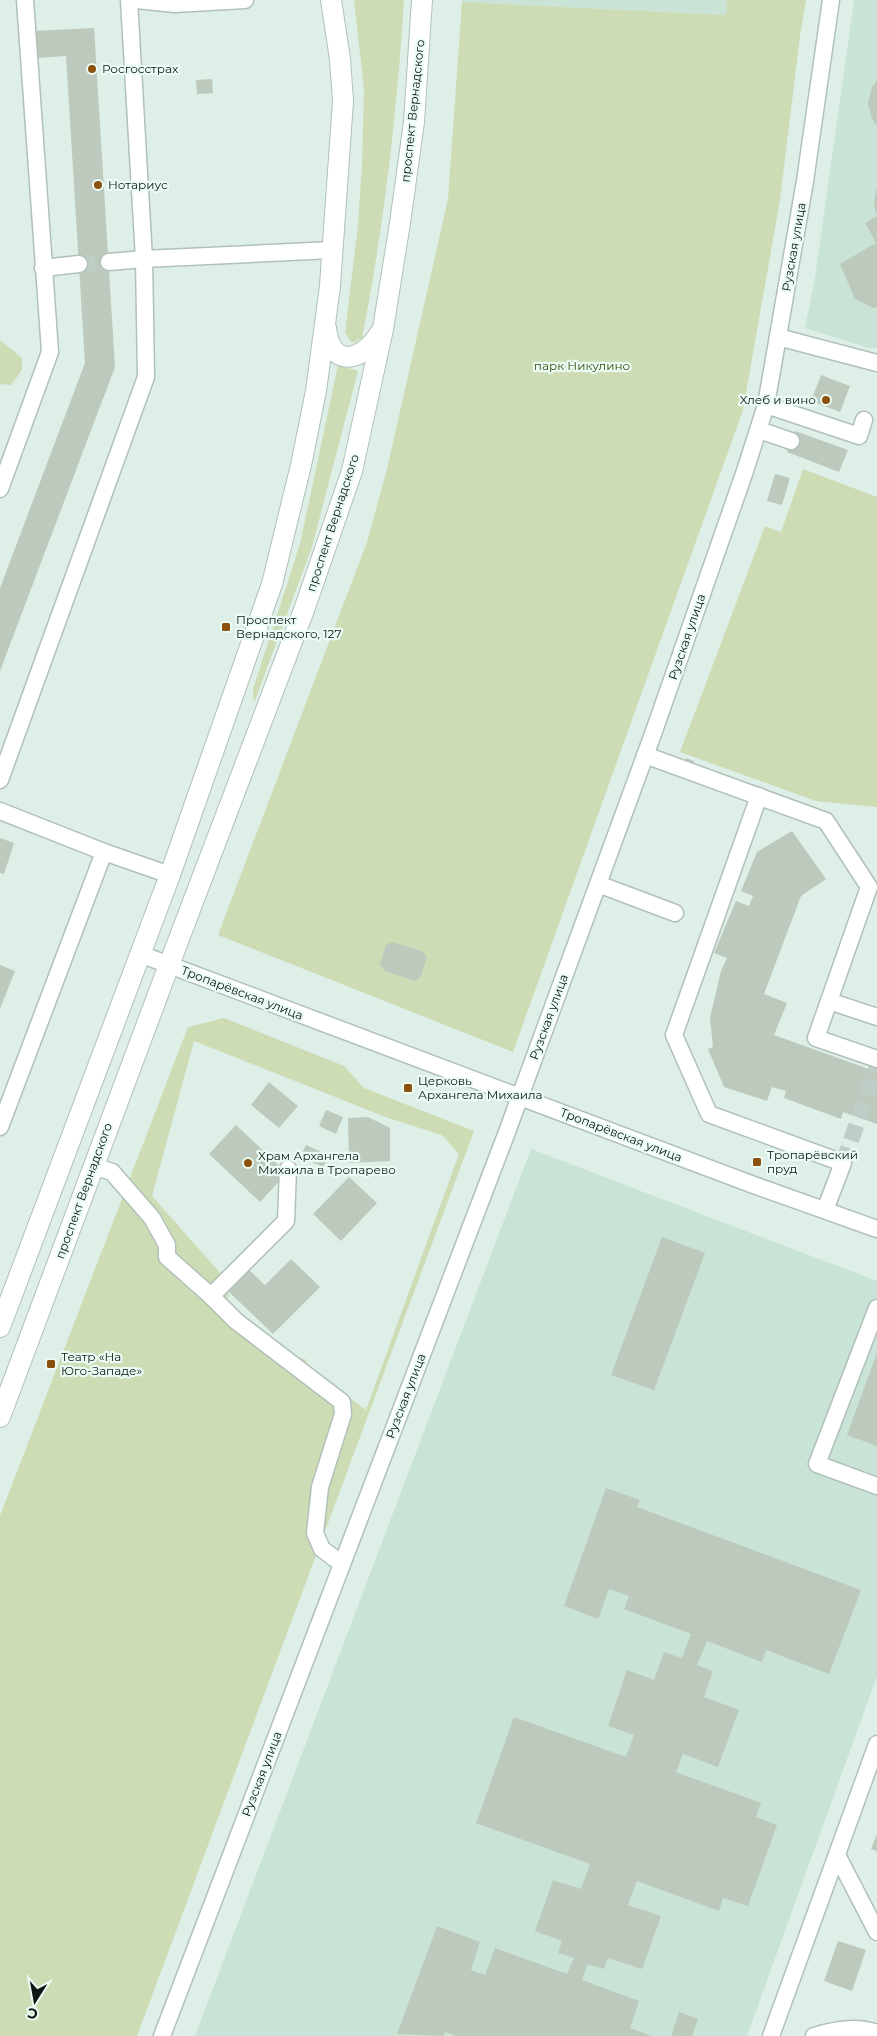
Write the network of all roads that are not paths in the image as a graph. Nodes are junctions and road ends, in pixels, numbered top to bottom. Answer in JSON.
{"nodes":[{"id":1,"x":25,"y":0,"type":"edge"},
{"id":2,"x":129,"y":0,"type":"edge"},
{"id":3,"x":136,"y":0,"type":"edge"},
{"id":4,"x":244,"y":0,"type":"edge"},
{"id":5,"x":332,"y":0,"type":"edge"},
{"id":6,"x":422,"y":0,"type":"edge"},
{"id":7,"x":831,"y":0,"type":"edge"},
{"id":8,"x":332,"y":250,"type":"junction"},
{"id":9,"x":144,"y":259,"type":"junction"},
{"id":10,"x":109,"y":262,"type":"tunnel mouth"},
{"id":11,"x":79,"y":264,"type":"tunnel mouth"},
{"id":12,"x":43,"y":268,"type":"junction"},
{"id":13,"x":325,"y":321,"type":"junction"},
{"id":14,"x":383,"y":329,"type":"junction"},
{"id":15,"x":778,"y":337,"type":"junction"},
{"id":16,"x":877,"y":363,"type":"edge"},
{"id":17,"x":766,"y":405,"type":"junction"},
{"id":18,"x":864,"y":420,"type":"dead end"},
{"id":19,"x":758,"y":430,"type":"junction"},
{"id":20,"x":791,"y":441,"type":"dead end"},
{"id":21,"x":0,"y":489,"type":"edge"},
{"id":22,"x":645,"y":755,"type":"junction"},
{"id":23,"x":0,"y":780,"type":"edge"},
{"id":24,"x":759,"y":796,"type":"junction"},
{"id":25,"x":0,"y":811,"type":"edge"},
{"id":26,"x":104,"y":852,"type":"junction"},
{"id":27,"x":170,"y":875,"type":"junction"},
{"id":28,"x":598,"y":884,"type":"junction"},
{"id":29,"x":675,"y":912,"type":"dead end"},
{"id":30,"x":140,"y":954,"type":"junction"},
{"id":31,"x":168,"y":965,"type":"junction"},
{"id":32,"x":829,"y":1001,"type":"junction"},
{"id":33,"x":877,"y":1018,"type":"edge"},
{"id":34,"x":877,"y":1059,"type":"edge"},
{"id":35,"x":6,"y":1090,"type":"edge"},
{"id":36,"x":520,"y":1097,"type":"junction"},
{"id":37,"x":0,"y":1127,"type":"edge"},
{"id":38,"x":93,"y":1166,"type":"junction"},
{"id":39,"x":288,"y":1169,"type":"dead end"},
{"id":40,"x":825,"y":1210,"type":"junction"},
{"id":41,"x":877,"y":1229,"type":"edge"},
{"id":42,"x":211,"y":1296,"type":"junction"},
{"id":43,"x":877,"y":1308,"type":"edge"},
{"id":44,"x":0,"y":1327,"type":"edge"},
{"id":45,"x":0,"y":1417,"type":"edge"},
{"id":46,"x":877,"y":1486,"type":"edge"},
{"id":47,"x":342,"y":1564,"type":"junction"},
{"id":48,"x":877,"y":1744,"type":"edge"},
{"id":49,"x":837,"y":1855,"type":"junction"},
{"id":50,"x":877,"y":1932,"type":"edge"},
{"id":51,"x":877,"y":2033,"type":"edge"},
{"id":52,"x":162,"y":2036,"type":"edge"},
{"id":53,"x":771,"y":2036,"type":"edge"},
{"id":54,"x":814,"y":2036,"type":"edge"}],
"edges":[{"from":1,"to":12,"type":"street"},
{"from":2,"to":9,"type":"street"},
{"from":3,"to":4,"type":"street"},
{"from":5,"to":8,"type":"main road"},
{"from":6,"to":14,"type":"main road","name":"проспект Вернадского"},
{"from":7,"to":15,"type":"street","name":"Рузская улица"},
{"from":8,"to":9,"type":"street"},
{"from":8,"to":13,"type":"main road"},
{"from":9,"to":10,"type":"street"},
{"from":9,"to":23,"type":"street"},
{"from":11,"to":12,"type":"street"},
{"from":12,"to":21,"type":"street"},
{"from":13,"to":14,"type":"main road"},
{"from":13,"to":27,"type":"main road"},
{"from":14,"to":31,"type":"main road","name":"проспект Вернадского"},
{"from":15,"to":16,"type":"street"},
{"from":15,"to":17,"type":"street","name":"Рузская улица"},
{"from":17,"to":18,"type":"street"},
{"from":17,"to":19,"type":"street","name":"Рузская улица"},
{"from":19,"to":20,"type":"street"},
{"from":19,"to":22,"type":"street","name":"Рузская улица"},
{"from":22,"to":24,"type":"street"},
{"from":22,"to":28,"type":"street","name":"Рузская улица"},
{"from":24,"to":32,"type":"street"},
{"from":24,"to":40,"type":"street"},
{"from":25,"to":26,"type":"street"},
{"from":26,"to":27,"type":"street"},
{"from":26,"to":35,"type":"street"},
{"from":27,"to":30,"type":"main road"},
{"from":28,"to":29,"type":"street"},
{"from":28,"to":36,"type":"street","name":"Рузская улица"},
{"from":30,"to":31,"type":"street"},
{"from":30,"to":44,"type":"main road"},
{"from":31,"to":36,"type":"street","name":"Тропарёвская улица"},
{"from":31,"to":38,"type":"main road","name":"проспект Вернадского"},
{"from":32,"to":33,"type":"street"},
{"from":32,"to":34,"type":"street"},
{"from":35,"to":37,"type":"street"},
{"from":36,"to":40,"type":"street","name":"Тропарёвская улица"},
{"from":36,"to":47,"type":"street","name":"Рузская улица"},
{"from":38,"to":42,"type":"street"},
{"from":38,"to":45,"type":"main road","name":"проспект Вернадского"},
{"from":39,"to":42,"type":"street"},
{"from":40,"to":41,"type":"street","name":"Тропарёвская улица"},
{"from":42,"to":47,"type":"street"},
{"from":43,"to":46,"type":"street"},
{"from":47,"to":52,"type":"street","name":"Рузская улица"},
{"from":48,"to":49,"type":"street"},
{"from":49,"to":50,"type":"street"},
{"from":49,"to":53,"type":"street"},
{"from":51,"to":54,"type":"street"}]}
